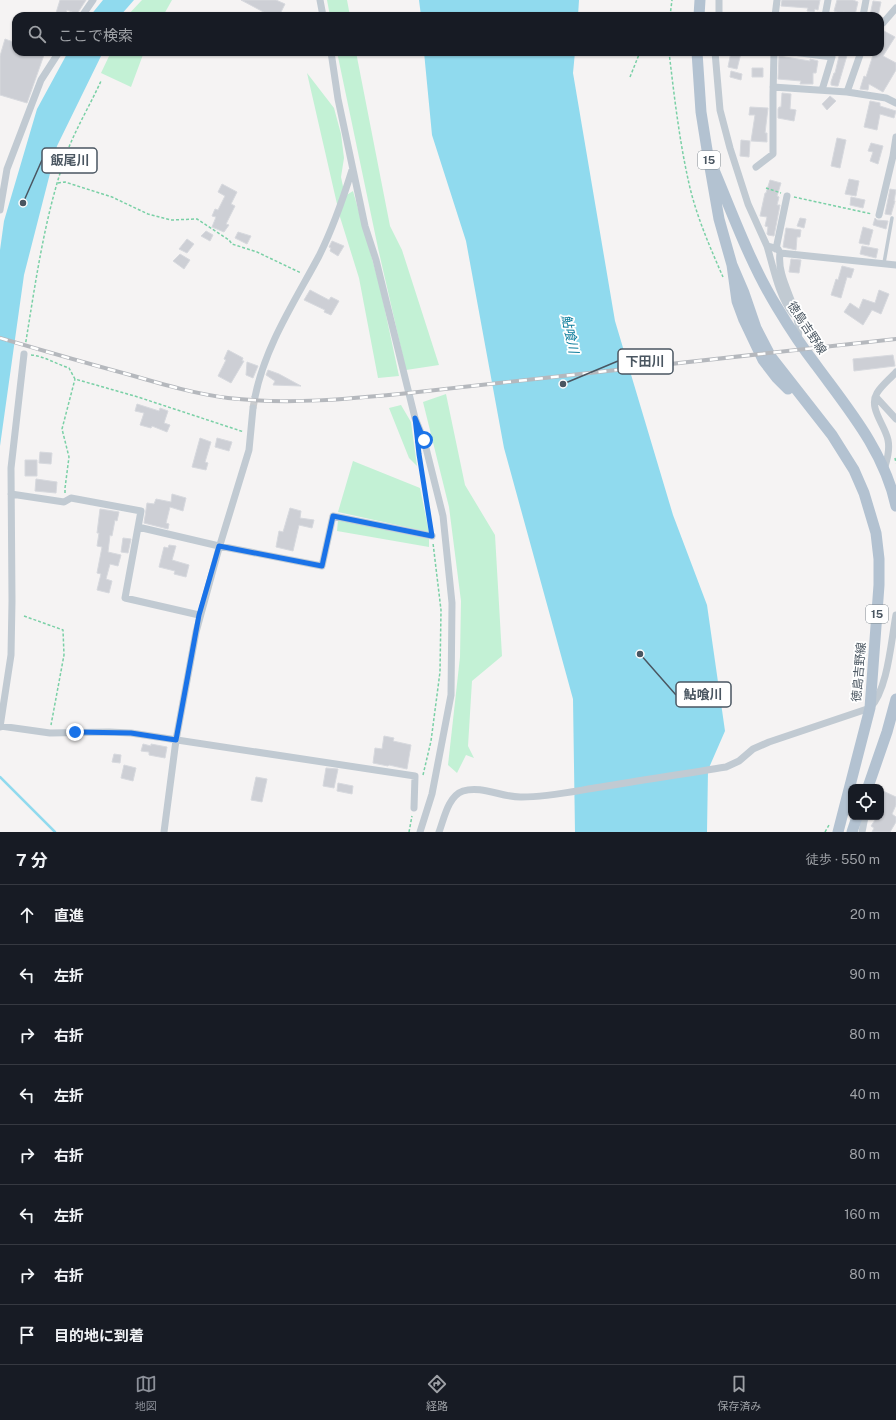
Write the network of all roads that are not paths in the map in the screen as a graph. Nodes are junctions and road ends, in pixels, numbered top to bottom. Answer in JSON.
{"nodes":[{"id":1,"x":92,"y":0,"type":"edge"},
{"id":2,"x":320,"y":0,"type":"edge"},
{"id":3,"x":719,"y":0,"type":"edge"},
{"id":4,"x":776,"y":0,"type":"edge"},
{"id":5,"x":828,"y":0,"type":"edge"},
{"id":6,"x":866,"y":0,"type":"edge"},
{"id":7,"x":700,"y":1,"type":"edge"},
{"id":8,"x":896,"y":8,"type":"edge"},
{"id":9,"x":84,"y":12,"type":"edge"},
{"id":10,"x":322,"y":12,"type":"edge"},
{"id":11,"x":699,"y":12,"type":"edge"},
{"id":12,"x":719,"y":12,"type":"edge"},
{"id":13,"x":775,"y":12,"type":"edge"},
{"id":14,"x":826,"y":12,"type":"edge"},
{"id":15,"x":864,"y":12,"type":"edge"},
{"id":16,"x":884,"y":22,"type":"edge"},
{"id":17,"x":56,"y":56,"type":"edge"},
{"id":18,"x":332,"y":56,"type":"edge"},
{"id":19,"x":697,"y":56,"type":"edge"},
{"id":20,"x":715,"y":56,"type":"edge"},
{"id":21,"x":774,"y":56,"type":"edge"},
{"id":22,"x":824,"y":56,"type":"edge"},
{"id":23,"x":860,"y":56,"type":"edge"},
{"id":24,"x":773,"y":87,"type":"junction"},
{"id":25,"x":822,"y":90,"type":"junction"},
{"id":26,"x":847,"y":92,"type":"junction"},
{"id":27,"x":896,"y":103,"type":"edge"},
{"id":28,"x":896,"y":137,"type":"edge"},
{"id":29,"x":708,"y":156,"type":"junction"},
{"id":30,"x":756,"y":167,"type":"dead end"},
{"id":31,"x":353,"y":169,"type":"junction"},
{"id":32,"x":788,"y":196,"type":"road end"},
{"id":33,"x":0,"y":210,"type":"edge"},
{"id":34,"x":879,"y":215,"type":"road end"},
{"id":35,"x":892,"y":218,"type":"dead end"},
{"id":36,"x":767,"y":246,"type":"junction"},
{"id":37,"x":778,"y":251,"type":"junction"},
{"id":38,"x":884,"y":263,"type":"junction"},
{"id":39,"x":896,"y":265,"type":"edge"},
{"id":40,"x":797,"y":318,"type":"junction"},
{"id":41,"x":798,"y":339,"type":"junction"},
{"id":42,"x":24,"y":354,"type":"road end"},
{"id":43,"x":896,"y":372,"type":"edge"},
{"id":44,"x":255,"y":397,"type":"tunnel mouth"},
{"id":45,"x":876,"y":397,"type":"junction"},
{"id":46,"x":253,"y":408,"type":"tunnel mouth"},
{"id":47,"x":896,"y":419,"type":"edge"},
{"id":48,"x":884,"y":470,"type":"junction"},
{"id":49,"x":11,"y":494,"type":"junction"},
{"id":50,"x":896,"y":506,"type":"edge"},
{"id":51,"x":138,"y":528,"type":"junction"},
{"id":52,"x":432,"y":536,"type":"road end"},
{"id":53,"x":219,"y":546,"type":"junction"},
{"id":54,"x":199,"y":615,"type":"junction"},
{"id":55,"x":896,"y":615,"type":"edge"},
{"id":56,"x":896,"y":699,"type":"edge"},
{"id":57,"x":870,"y":708,"type":"junction"},
{"id":58,"x":0,"y":726,"type":"edge"},
{"id":59,"x":892,"y":729,"type":"edge"},
{"id":60,"x":176,"y":740,"type":"junction"},
{"id":61,"x":869,"y":784,"type":"edge"},
{"id":62,"x":414,"y":808,"type":"road end"},
{"id":63,"x":856,"y":820,"type":"edge"},
{"id":64,"x":864,"y":820,"type":"edge"},
{"id":65,"x":164,"y":832,"type":"edge"},
{"id":66,"x":420,"y":832,"type":"edge"},
{"id":67,"x":439,"y":832,"type":"edge"},
{"id":68,"x":838,"y":832,"type":"edge"},
{"id":69,"x":852,"y":832,"type":"edge"},
{"id":70,"x":862,"y":832,"type":"edge"}],
"edges":[{"from":1,"to":9,"type":"street"},
{"from":2,"to":10,"type":"street"},
{"from":3,"to":12,"type":"street"},
{"from":4,"to":13,"type":"street"},
{"from":5,"to":14,"type":"street"},
{"from":6,"to":15,"type":"street"},
{"from":7,"to":11,"type":"main road"},
{"from":8,"to":16,"type":"street"},
{"from":17,"to":33,"type":"street"},
{"from":18,"to":31,"type":"street"},
{"from":19,"to":29,"type":"main road","name":"徳島吉野線","number":"15"},
{"from":20,"to":36,"type":"street"},
{"from":21,"to":24,"type":"street"},
{"from":22,"to":25,"type":"street"},
{"from":23,"to":26,"type":"street"},
{"from":24,"to":25,"type":"street"},
{"from":24,"to":30,"type":"street"},
{"from":25,"to":26,"type":"street"},
{"from":26,"to":27,"type":"street"},
{"from":28,"to":34,"type":"street"},
{"from":29,"to":41,"type":"main road","name":"徳島吉野線","number":"15"},
{"from":29,"to":57,"type":"main road","name":"徳島吉野線","number":"15"},
{"from":31,"to":44,"type":"street"},
{"from":31,"to":66,"type":"street"},
{"from":32,"to":37,"type":"street"},
{"from":35,"to":38,"type":"lane"},
{"from":36,"to":37,"type":"street"},
{"from":36,"to":40,"type":"street"},
{"from":37,"to":38,"type":"street"},
{"from":37,"to":40,"type":"street"},
{"from":38,"to":39,"type":"street"},
{"from":40,"to":41,"type":"street"},
{"from":41,"to":48,"type":"main road","name":"徳島吉野線","number":"15"},
{"from":42,"to":49,"type":"street"},
{"from":43,"to":45,"type":"street"},
{"from":45,"to":47,"type":"street"},
{"from":45,"to":48,"type":"street"},
{"from":46,"to":53,"type":"street"},
{"from":48,"to":50,"type":"main road","name":"徳島吉野線","number":"15"},
{"from":49,"to":51,"type":"street"},
{"from":49,"to":58,"type":"street"},
{"from":51,"to":53,"type":"street"},
{"from":51,"to":54,"type":"street"},
{"from":52,"to":53,"type":"street"},
{"from":53,"to":54,"type":"street"},
{"from":54,"to":60,"type":"street"},
{"from":55,"to":57,"type":"street"},
{"from":56,"to":59,"type":"main road"},
{"from":57,"to":67,"type":"street"},
{"from":57,"to":68,"type":"main road","name":"徳島吉野線","number":"15"},
{"from":58,"to":60,"type":"street"},
{"from":59,"to":61,"type":"main road"},
{"from":60,"to":62,"type":"street"},
{"from":60,"to":65,"type":"street"},
{"from":63,"to":69,"type":"main road"},
{"from":64,"to":70,"type":"street"}]}
